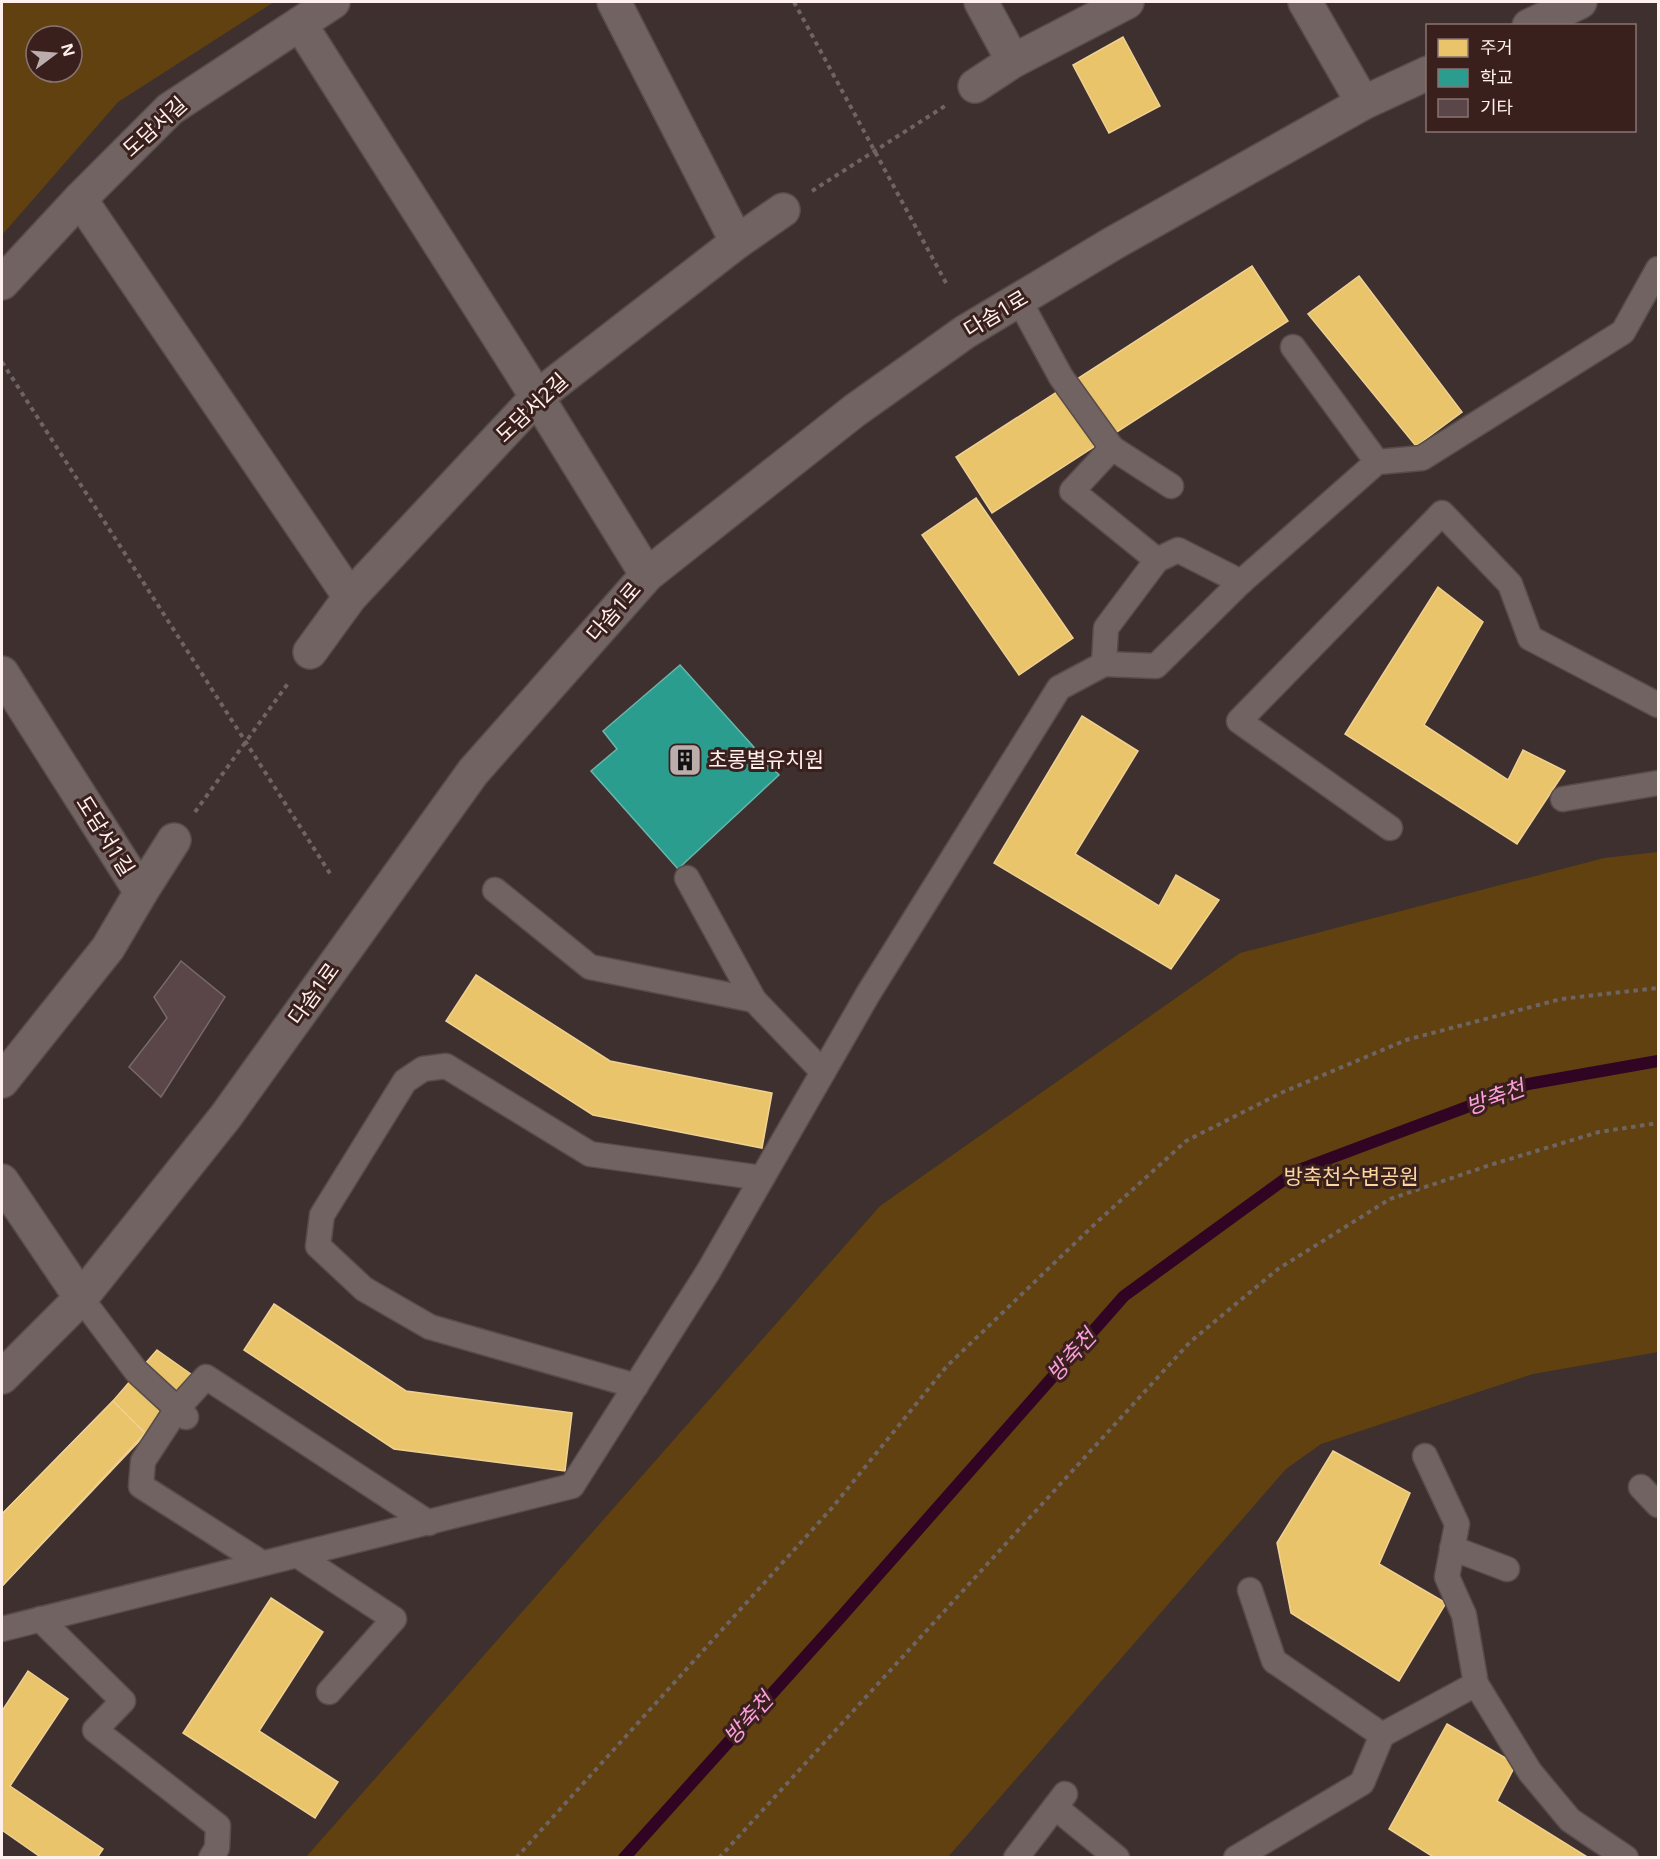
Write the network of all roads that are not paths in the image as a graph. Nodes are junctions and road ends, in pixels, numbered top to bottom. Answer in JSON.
{"nodes":[{"id":1,"x":333,"y":2,"type":"edge"},
{"id":2,"x":614,"y":2,"type":"edge"},
{"id":3,"x":981,"y":2,"type":"edge"},
{"id":4,"x":1127,"y":2,"type":"edge"},
{"id":5,"x":1305,"y":2,"type":"edge"},
{"id":6,"x":1580,"y":2,"type":"edge"},
{"id":7,"x":300,"y":24,"type":"junction"},
{"id":8,"x":1533,"y":24,"type":"edge"},
{"id":9,"x":1013,"y":62,"type":"junction"},
{"id":10,"x":1426,"y":74,"type":"edge"},
{"id":11,"x":975,"y":86,"type":"road end"},
{"id":12,"x":1363,"y":103,"type":"junction"},
{"id":13,"x":80,"y":199,"type":"junction"},
{"id":14,"x":783,"y":210,"type":"road end"},
{"id":15,"x":736,"y":242,"type":"junction"},
{"id":16,"x":1659,"y":269,"type":"edge"},
{"id":17,"x":2,"y":282,"type":"edge"},
{"id":18,"x":1019,"y":300,"type":"junction"},
{"id":19,"x":1293,"y":347,"type":"dead end"},
{"id":20,"x":537,"y":397,"type":"junction"},
{"id":21,"x":1112,"y":447,"type":"junction"},
{"id":22,"x":1377,"y":462,"type":"junction"},
{"id":23,"x":1171,"y":486,"type":"dead end"},
{"id":24,"x":1157,"y":560,"type":"junction"},
{"id":25,"x":647,"y":575,"type":"junction"},
{"id":26,"x":1241,"y":582,"type":"junction"},
{"id":27,"x":350,"y":597,"type":"junction"},
{"id":28,"x":310,"y":652,"type":"road end"},
{"id":29,"x":1104,"y":664,"type":"junction"},
{"id":30,"x":2,"y":673,"type":"edge"},
{"id":31,"x":1659,"y":705,"type":"edge"},
{"id":32,"x":1659,"y":783,"type":"edge"},
{"id":33,"x":1563,"y":799,"type":"dead end"},
{"id":34,"x":1390,"y":828,"type":"dead end"},
{"id":35,"x":174,"y":840,"type":"road end"},
{"id":36,"x":687,"y":878,"type":"dead end"},
{"id":37,"x":495,"y":890,"type":"dead end"},
{"id":38,"x":141,"y":892,"type":"junction"},
{"id":39,"x":754,"y":1000,"type":"junction"},
{"id":40,"x":823,"y":1072,"type":"junction"},
{"id":41,"x":2,"y":1081,"type":"edge"},
{"id":42,"x":762,"y":1178,"type":"junction"},
{"id":43,"x":2,"y":1181,"type":"edge"},
{"id":44,"x":81,"y":1298,"type":"junction"},
{"id":45,"x":2,"y":1377,"type":"edge"},
{"id":46,"x":636,"y":1386,"type":"junction"},
{"id":47,"x":182,"y":1413,"type":"junction"},
{"id":48,"x":1425,"y":1456,"type":"dead end"},
{"id":49,"x":1641,"y":1487,"type":"dead end"},
{"id":50,"x":1659,"y":1505,"type":"edge"},
{"id":51,"x":429,"y":1523,"type":"junction"},
{"id":52,"x":1452,"y":1548,"type":"junction"},
{"id":53,"x":297,"y":1554,"type":"junction"},
{"id":54,"x":262,"y":1563,"type":"junction"},
{"id":55,"x":1507,"y":1569,"type":"dead end"},
{"id":56,"x":1250,"y":1590,"type":"dead end"},
{"id":57,"x":40,"y":1619,"type":"junction"},
{"id":58,"x":2,"y":1629,"type":"edge"},
{"id":59,"x":1476,"y":1684,"type":"junction"},
{"id":60,"x":329,"y":1692,"type":"dead end"},
{"id":61,"x":1382,"y":1735,"type":"junction"},
{"id":62,"x":211,"y":1857,"type":"edge"},
{"id":63,"x":1016,"y":1857,"type":"edge"},
{"id":64,"x":1117,"y":1857,"type":"edge"},
{"id":65,"x":1236,"y":1857,"type":"edge"},
{"id":66,"x":1626,"y":1857,"type":"edge"}],
"edges":[{"from":1,"to":7,"type":"street","name":"도담서길"},
{"from":2,"to":15,"type":"street"},
{"from":3,"to":9,"type":"street"},
{"from":4,"to":9,"type":"street"},
{"from":5,"to":12,"type":"street"},
{"from":6,"to":8,"type":"street"},
{"from":7,"to":13,"type":"street","name":"도담서길"},
{"from":7,"to":20,"type":"street"},
{"from":9,"to":11,"type":"street"},
{"from":10,"to":12,"type":"street","name":"다솜1로"},
{"from":12,"to":18,"type":"street","name":"다솜1로"},
{"from":13,"to":17,"type":"street","name":"도담서길"},
{"from":13,"to":27,"type":"street"},
{"from":14,"to":15,"type":"street","name":"도담서2길"},
{"from":15,"to":20,"type":"street","name":"도담서2길"},
{"from":16,"to":22,"type":"lane"},
{"from":18,"to":21,"type":"lane"},
{"from":18,"to":25,"type":"street","name":"다솜1로"},
{"from":19,"to":22,"type":"lane"},
{"from":20,"to":25,"type":"street"},
{"from":20,"to":27,"type":"street","name":"도담서2길"},
{"from":21,"to":23,"type":"lane"},
{"from":21,"to":24,"type":"lane"},
{"from":22,"to":26,"type":"lane"},
{"from":24,"to":26,"type":"lane"},
{"from":24,"to":29,"type":"lane"},
{"from":25,"to":44,"type":"street","name":"다솜1로"},
{"from":26,"to":29,"type":"lane"},
{"from":27,"to":28,"type":"street","name":"도담서2길"},
{"from":29,"to":40,"type":"lane"},
{"from":30,"to":38,"type":"street","name":"도담서1길"},
{"from":31,"to":34,"type":"lane"},
{"from":32,"to":33,"type":"lane"},
{"from":35,"to":38,"type":"street"},
{"from":36,"to":39,"type":"lane"},
{"from":37,"to":39,"type":"lane"},
{"from":38,"to":41,"type":"street","name":"도담서1길"},
{"from":39,"to":40,"type":"lane"},
{"from":40,"to":42,"type":"lane"},
{"from":42,"to":46,"type":"lane"},
{"from":42,"to":46,"type":"lane"},
{"from":43,"to":44,"type":"street"},
{"from":44,"to":45,"type":"street","name":"다솜1로"},
{"from":44,"to":47,"type":"lane"},
{"from":46,"to":51,"type":"lane"},
{"from":47,"to":51,"type":"lane"},
{"from":47,"to":54,"type":"lane"},
{"from":48,"to":52,"type":"lane"},
{"from":49,"to":50,"type":"lane"},
{"from":51,"to":53,"type":"lane"},
{"from":52,"to":55,"type":"lane"},
{"from":52,"to":59,"type":"lane"},
{"from":53,"to":54,"type":"lane"},
{"from":53,"to":60,"type":"lane"},
{"from":54,"to":57,"type":"lane"},
{"from":56,"to":61,"type":"lane"},
{"from":57,"to":58,"type":"lane"},
{"from":57,"to":62,"type":"lane"},
{"from":59,"to":61,"type":"lane"},
{"from":59,"to":66,"type":"lane"},
{"from":61,"to":65,"type":"lane"},
{"from":63,"to":64,"type":"lane"}]}
